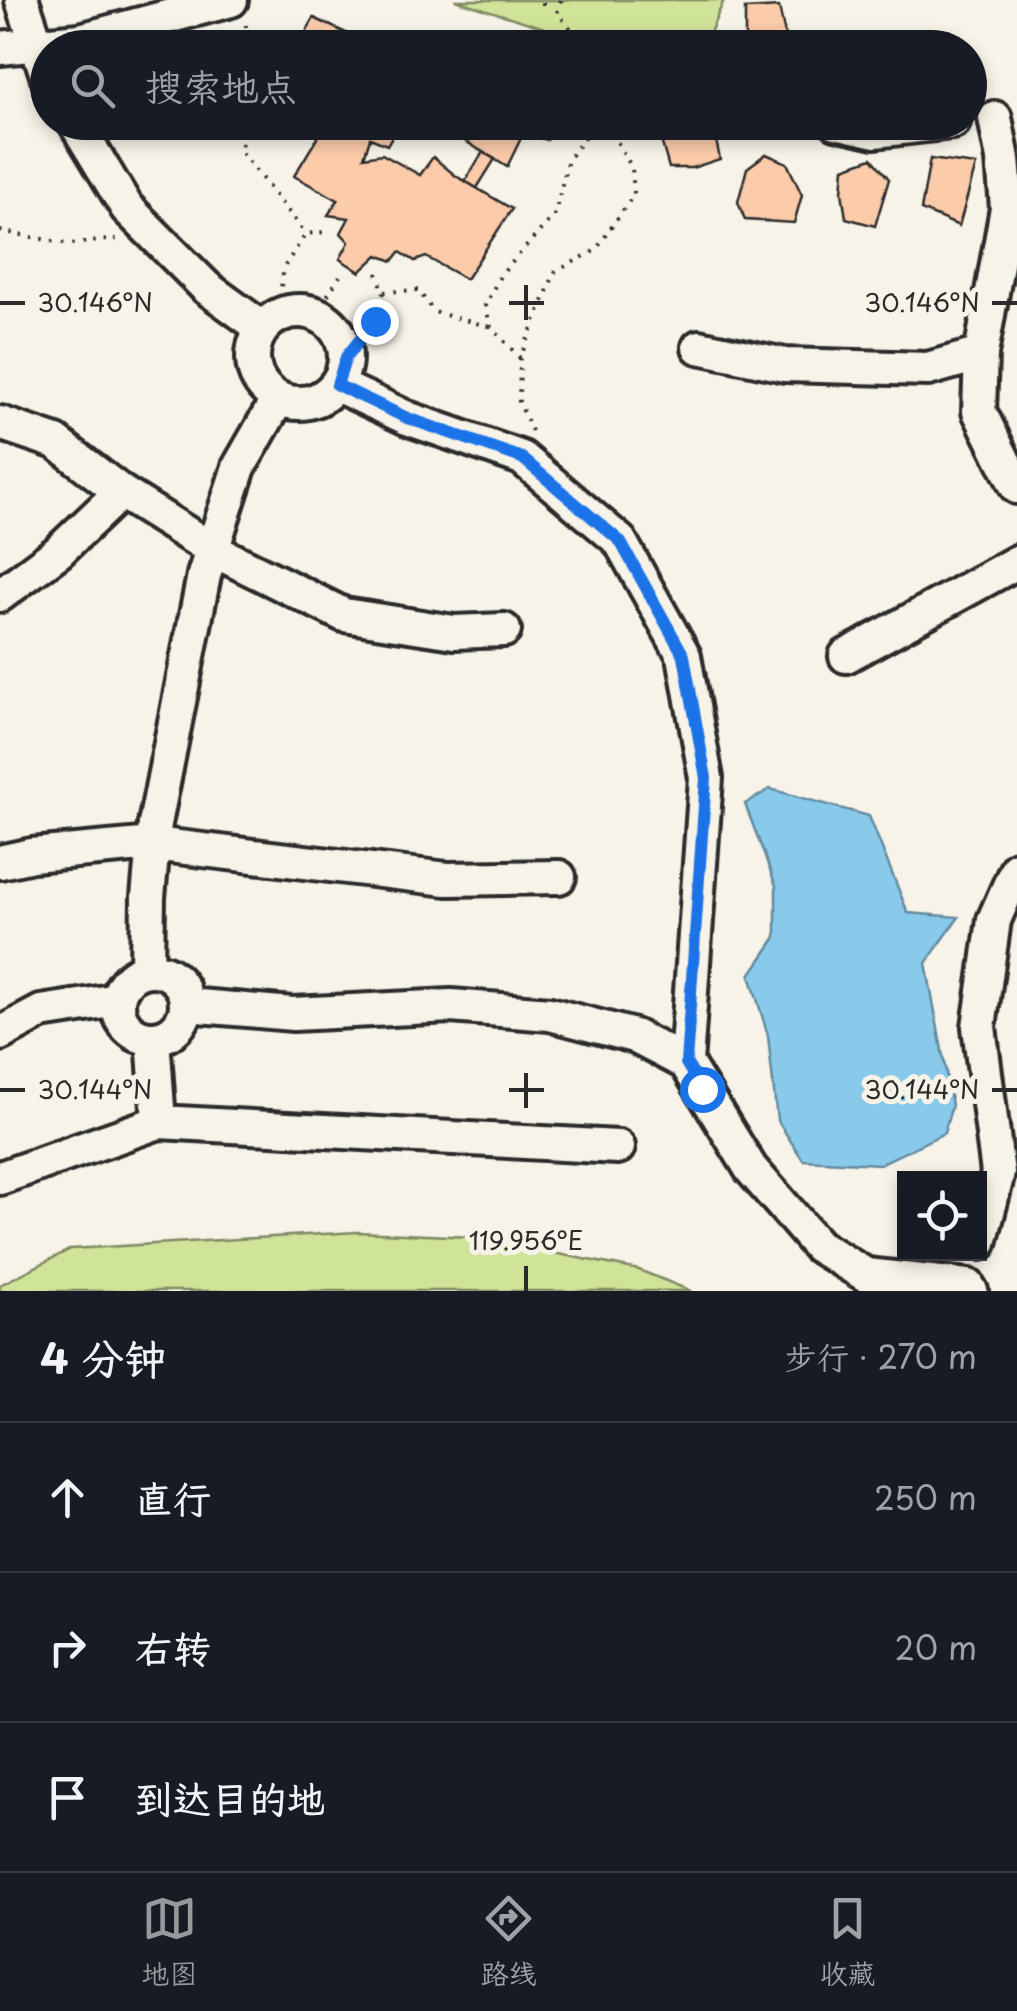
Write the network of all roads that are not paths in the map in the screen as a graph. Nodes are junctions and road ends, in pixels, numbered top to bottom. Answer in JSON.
{"nodes":[{"id":1,"x":22,"y":0,"type":"edge"},
{"id":2,"x":231,"y":0,"type":"edge"},
{"id":3,"x":32,"y":30,"type":"edge"},
{"id":4,"x":118,"y":30,"type":"edge"},
{"id":5,"x":30,"y":45,"type":"edge"},
{"id":6,"x":0,"y":48,"type":"edge"},
{"id":7,"x":994,"y":115,"type":"edge"},
{"id":8,"x":85,"y":140,"type":"edge"},
{"id":9,"x":269,"y":322,"type":"junction"},
{"id":10,"x":699,"y":347,"type":"dead end"},
{"id":11,"x":982,"y":354,"type":"junction"},
{"id":12,"x":342,"y":371,"type":"junction"},
{"id":13,"x":278,"y":399,"type":"junction"},
{"id":14,"x":0,"y":423,"type":"edge"},
{"id":15,"x":1017,"y":487,"type":"edge"},
{"id":16,"x":121,"y":492,"type":"junction"},
{"id":17,"x":213,"y":550,"type":"junction"},
{"id":18,"x":1017,"y":562,"type":"edge"},
{"id":19,"x":0,"y":594,"type":"edge"},
{"id":20,"x":504,"y":630,"type":"dead end"},
{"id":21,"x":846,"y":656,"type":"dead end"},
{"id":22,"x":153,"y":844,"type":"junction"},
{"id":23,"x":0,"y":862,"type":"edge"},
{"id":24,"x":1017,"y":868,"type":"edge"},
{"id":25,"x":559,"y":877,"type":"dead end"},
{"id":26,"x":147,"y":970,"type":"junction"},
{"id":27,"x":118,"y":1000,"type":"junction"},
{"id":28,"x":187,"y":1004,"type":"junction"},
{"id":29,"x":0,"y":1034,"type":"edge"},
{"id":30,"x":153,"y":1038,"type":"junction"},
{"id":31,"x":686,"y":1063,"type":"junction"},
{"id":32,"x":158,"y":1122,"type":"junction"},
{"id":33,"x":618,"y":1147,"type":"dead end"},
{"id":34,"x":1006,"y":1148,"type":"edge"},
{"id":35,"x":0,"y":1178,"type":"edge"},
{"id":36,"x":987,"y":1216,"type":"edge"},
{"id":37,"x":976,"y":1261,"type":"edge"},
{"id":38,"x":970,"y":1288,"type":"edge"}],
"edges":[{"from":1,"to":3,"type":"street"},
{"from":2,"to":4,"type":"street"},
{"from":5,"to":6,"type":"street"},
{"from":7,"to":11,"type":"street"},
{"from":8,"to":9,"type":"street"},
{"from":9,"to":12,"type":"street"},
{"from":9,"to":13,"type":"street"},
{"from":10,"to":11,"type":"street"},
{"from":11,"to":15,"type":"street"},
{"from":12,"to":13,"type":"street"},
{"from":12,"to":31,"type":"street"},
{"from":13,"to":17,"type":"street"},
{"from":14,"to":16,"type":"street"},
{"from":16,"to":17,"type":"street"},
{"from":16,"to":19,"type":"street"},
{"from":17,"to":20,"type":"street"},
{"from":17,"to":22,"type":"street"},
{"from":18,"to":21,"type":"street"},
{"from":22,"to":23,"type":"street"},
{"from":22,"to":25,"type":"street"},
{"from":22,"to":26,"type":"street"},
{"from":24,"to":34,"type":"street"},
{"from":26,"to":27,"type":"street"},
{"from":26,"to":28,"type":"street"},
{"from":27,"to":29,"type":"street"},
{"from":27,"to":30,"type":"street"},
{"from":28,"to":30,"type":"street"},
{"from":28,"to":31,"type":"street"},
{"from":30,"to":32,"type":"street"},
{"from":31,"to":38,"type":"street"},
{"from":32,"to":33,"type":"street"},
{"from":32,"to":35,"type":"street"},
{"from":34,"to":36,"type":"street"},
{"from":37,"to":38,"type":"street"}]}
